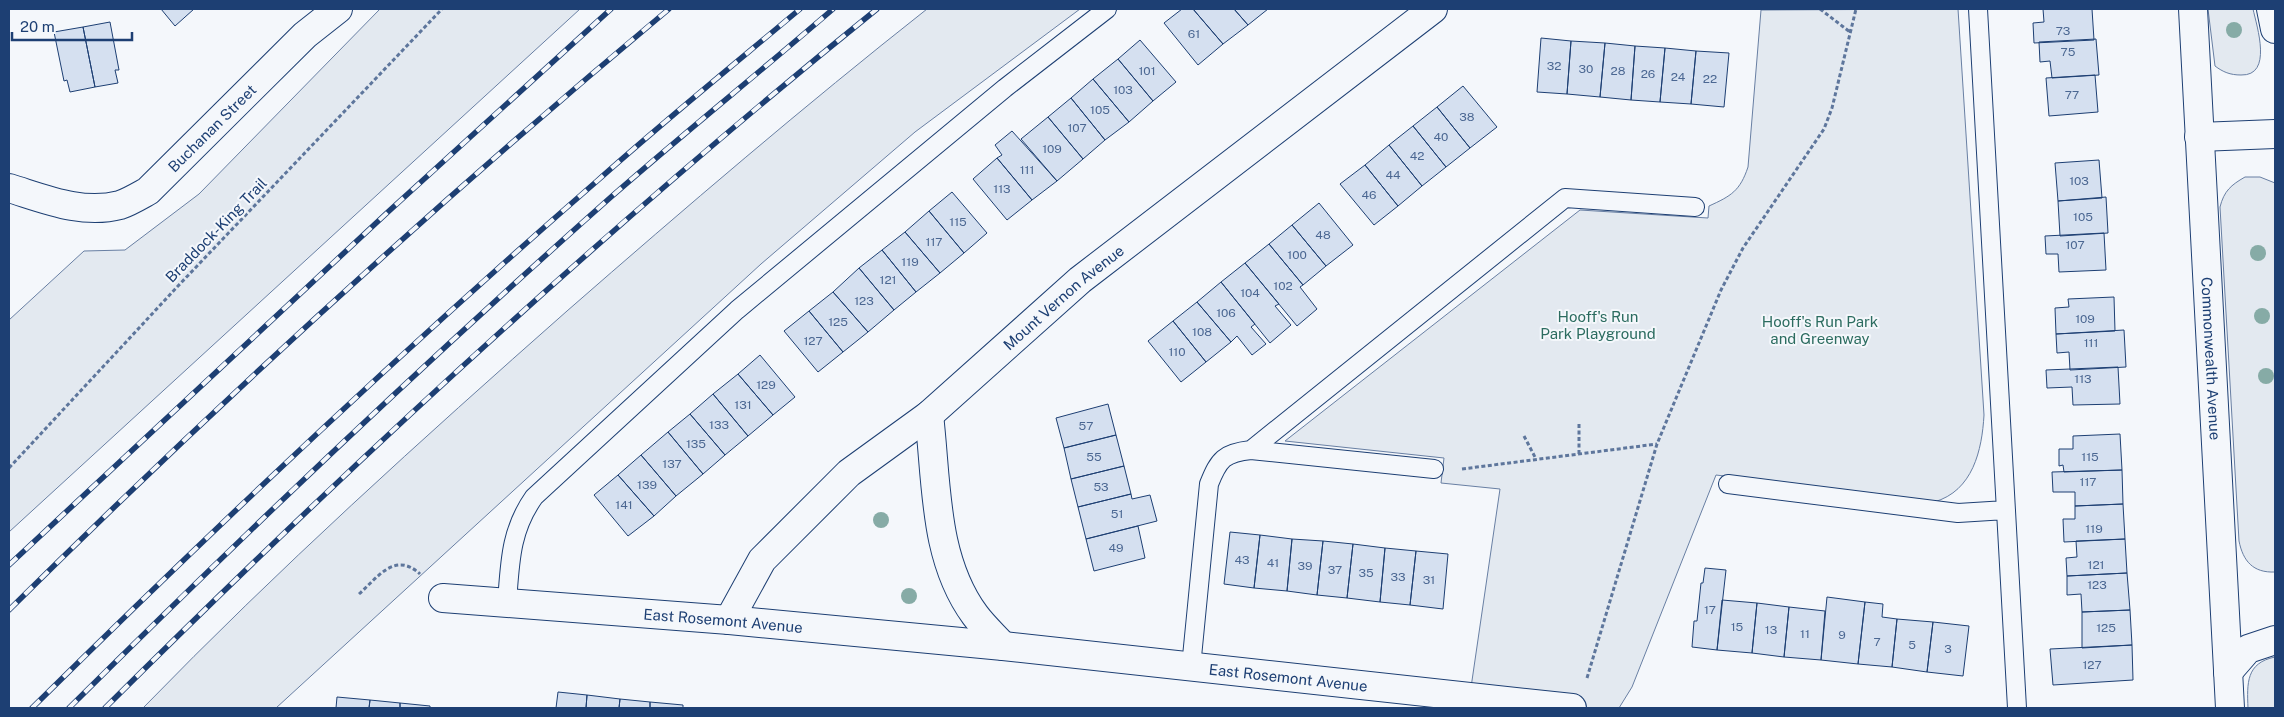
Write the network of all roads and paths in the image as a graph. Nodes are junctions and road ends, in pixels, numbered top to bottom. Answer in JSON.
{"nodes":[{"id":1,"x":338,"y":9,"type":"edge"},
{"id":2,"x":442,"y":9,"type":"edge"},
{"id":3,"x":1107,"y":9,"type":"edge"},
{"id":4,"x":1433,"y":9,"type":"edge"},
{"id":5,"x":1820,"y":9,"type":"edge"},
{"id":6,"x":1856,"y":9,"type":"edge"},
{"id":7,"x":1978,"y":9,"type":"edge"},
{"id":8,"x":2193,"y":9,"type":"edge"},
{"id":9,"x":2271,"y":9,"type":"edge"},
{"id":10,"x":2275,"y":29,"type":"edge"},
{"id":11,"x":1850,"y":32,"type":"junction"},
{"id":12,"x":2275,"y":134,"type":"edge"},
{"id":13,"x":2199,"y":137,"type":"junction"},
{"id":14,"x":9,"y":188,"type":"edge"},
{"id":15,"x":1695,"y":207,"type":"dead end"},
{"id":16,"x":929,"y":415,"type":"junction"},
{"id":17,"x":1579,"y":422,"type":"dead end"},
{"id":18,"x":1524,"y":436,"type":"dead end"},
{"id":19,"x":1657,"y":444,"type":"junction"},
{"id":20,"x":1251,"y":450,"type":"junction"},
{"id":21,"x":1579,"y":454,"type":"junction"},
{"id":22,"x":1536,"y":459,"type":"junction"},
{"id":23,"x":9,"y":468,"type":"edge"},
{"id":24,"x":1434,"y":470,"type":"joint"},
{"id":25,"x":1728,"y":484,"type":"dead end"},
{"id":26,"x":2006,"y":510,"type":"junction"},
{"id":27,"x":358,"y":594,"type":"dead end"},
{"id":28,"x":443,"y":598,"type":"joint"},
{"id":29,"x":507,"y":603,"type":"junction"},
{"id":30,"x":729,"y":620,"type":"junction"},
{"id":31,"x":2275,"y":640,"type":"edge"},
{"id":32,"x":1003,"y":646,"type":"junction"},
{"id":33,"x":1191,"y":667,"type":"junction"},
{"id":34,"x":2228,"y":672,"type":"junction"},
{"id":35,"x":1585,"y":683,"type":"dead end"},
{"id":36,"x":1572,"y":708,"type":"edge"},
{"id":37,"x":2017,"y":708,"type":"edge"},
{"id":38,"x":2230,"y":708,"type":"edge"}],
"edges":[{"from":1,"to":14,"type":"street","name":"Buchanan Street"},
{"from":2,"to":23,"type":"path","name":"Braddock-King Trail"},
{"from":3,"to":29,"type":"lane"},
{"from":4,"to":16,"type":"street","name":"Mount Vernon Avenue"},
{"from":5,"to":11,"type":"path"},
{"from":6,"to":11,"type":"path"},
{"from":7,"to":26,"type":"lane"},
{"from":8,"to":13,"type":"street","name":"Commonwealth Avenue"},
{"from":9,"to":10,"type":"street"},
{"from":11,"to":19,"type":"path"},
{"from":12,"to":13,"type":"street"},
{"from":13,"to":34,"type":"street","name":"Commonwealth Avenue"},
{"from":15,"to":20,"type":"lane"},
{"from":16,"to":30,"type":"street","name":"Mount Vernon Avenue"},
{"from":16,"to":32,"type":"street"},
{"from":17,"to":21,"type":"path"},
{"from":18,"to":22,"type":"path"},
{"from":19,"to":21,"type":"path"},
{"from":19,"to":35,"type":"path"},
{"from":20,"to":24,"type":"lane"},
{"from":20,"to":33,"type":"lane"},
{"from":21,"to":22,"type":"path"},
{"from":22,"to":24,"type":"path"},
{"from":25,"to":26,"type":"lane"},
{"from":26,"to":37,"type":"lane"},
{"from":27,"to":28,"type":"path"},
{"from":28,"to":29,"type":"street","name":"East Rosemont Avenue"},
{"from":29,"to":30,"type":"street","name":"East Rosemont Avenue"},
{"from":30,"to":32,"type":"street","name":"East Rosemont Avenue"},
{"from":31,"to":34,"type":"street"},
{"from":32,"to":33,"type":"street","name":"East Rosemont Avenue"},
{"from":33,"to":36,"type":"street","name":"East Rosemont Avenue"},
{"from":34,"to":38,"type":"street","name":"Commonwealth Avenue"}]}
